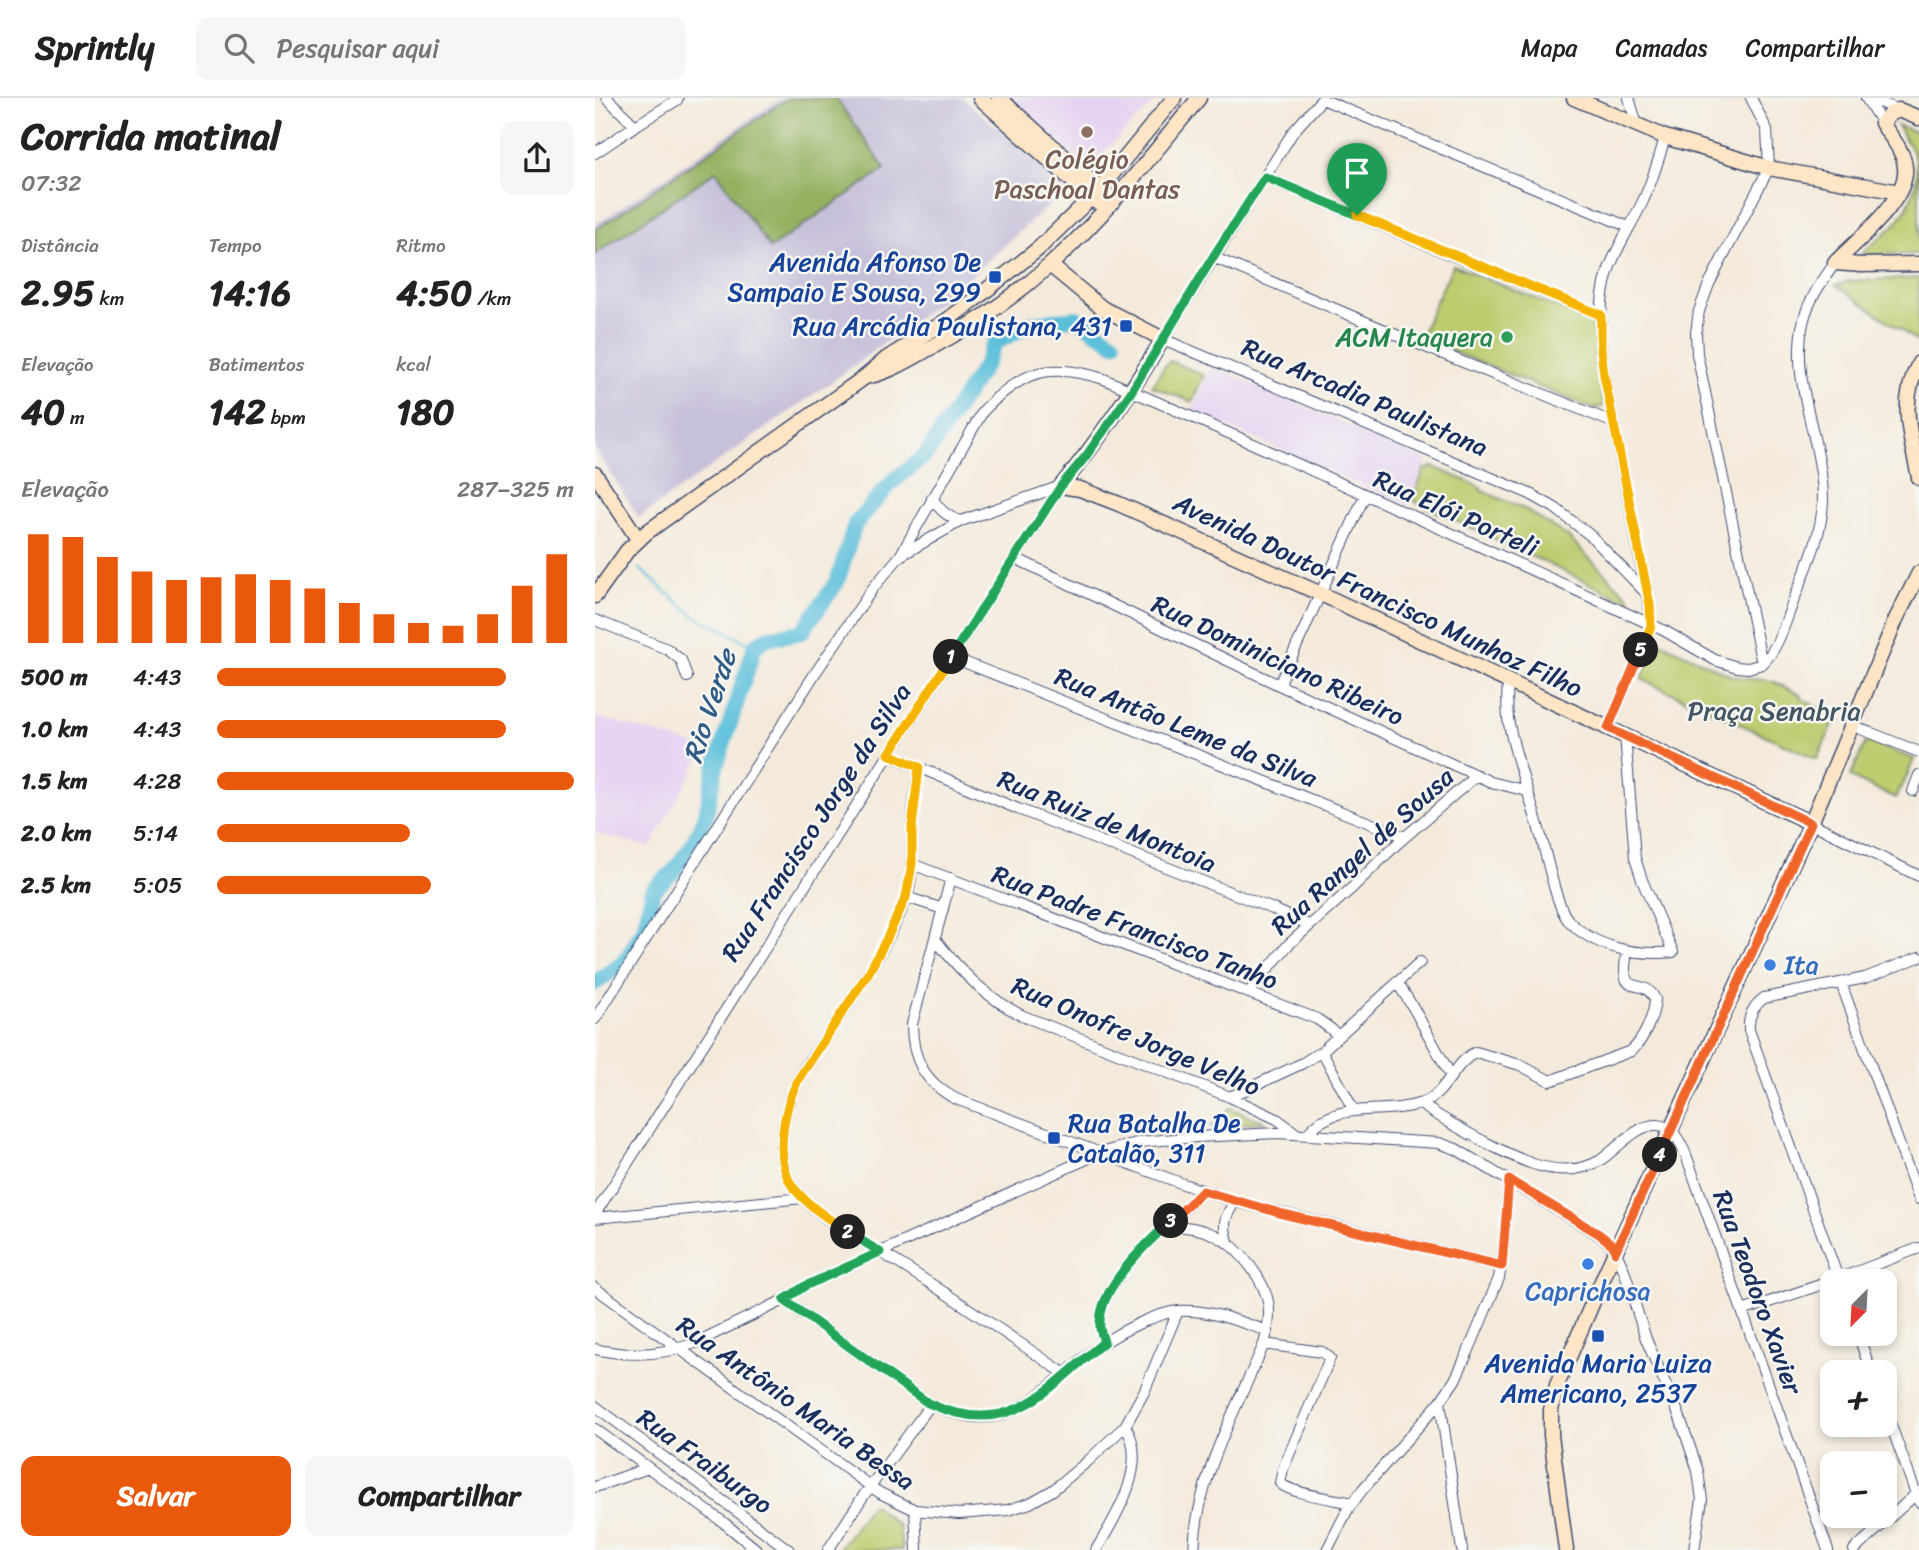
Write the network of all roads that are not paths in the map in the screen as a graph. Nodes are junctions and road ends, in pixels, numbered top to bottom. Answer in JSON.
{"nodes":[{"id":1,"x":607,"y":98,"type":"edge"},
{"id":2,"x":980,"y":98,"type":"edge"},
{"id":3,"x":999,"y":98,"type":"edge"},
{"id":4,"x":1174,"y":98,"type":"edge"},
{"id":5,"x":1199,"y":98,"type":"edge"},
{"id":6,"x":1322,"y":98,"type":"edge"},
{"id":7,"x":1574,"y":98,"type":"edge"},
{"id":8,"x":1629,"y":98,"type":"edge"},
{"id":9,"x":1751,"y":98,"type":"edge"},
{"id":10,"x":1867,"y":98,"type":"edge"},
{"id":11,"x":679,"y":99,"type":"edge"},
{"id":12,"x":1899,"y":110,"type":"junction"},
{"id":13,"x":1919,"y":118,"type":"edge"},
{"id":14,"x":1881,"y":123,"type":"junction"},
{"id":15,"x":635,"y":125,"type":"junction"},
{"id":16,"x":1637,"y":125,"type":"junction"},
{"id":17,"x":1665,"y":137,"type":"junction"},
{"id":18,"x":595,"y":153,"type":"edge"},
{"id":19,"x":1769,"y":168,"type":"junction"},
{"id":20,"x":1265,"y":177,"type":"junction"},
{"id":21,"x":1899,"y":192,"type":"junction"},
{"id":22,"x":1095,"y":194,"type":"junction"},
{"id":23,"x":1109,"y":205,"type":"junction"},
{"id":24,"x":1629,"y":227,"type":"junction"},
{"id":25,"x":1213,"y":257,"type":"junction"},
{"id":26,"x":1835,"y":263,"type":"junction"},
{"id":27,"x":1919,"y":264,"type":"edge"},
{"id":28,"x":1050,"y":265,"type":"junction"},
{"id":29,"x":1601,"y":315,"type":"junction"},
{"id":30,"x":946,"y":321,"type":"junction"},
{"id":31,"x":955,"y":335,"type":"junction"},
{"id":32,"x":1163,"y":338,"type":"junction"},
{"id":33,"x":1919,"y":363,"type":"edge"},
{"id":34,"x":865,"y":377,"type":"junction"},
{"id":35,"x":1131,"y":392,"type":"junction"},
{"id":36,"x":1612,"y":422,"type":"junction"},
{"id":37,"x":595,"y":474,"type":"edge"},
{"id":38,"x":1919,"y":478,"type":"edge"},
{"id":39,"x":1061,"y":486,"type":"junction"},
{"id":40,"x":1365,"y":495,"type":"junction"},
{"id":41,"x":932,"y":498,"type":"junction"},
{"id":42,"x":961,"y":521,"type":"junction"},
{"id":43,"x":638,"y":539,"type":"junction"},
{"id":44,"x":899,"y":556,"type":"junction"},
{"id":45,"x":1015,"y":558,"type":"junction"},
{"id":46,"x":1919,"y":573,"type":"edge"},
{"id":47,"x":1647,"y":593,"type":"junction"},
{"id":48,"x":1321,"y":594,"type":"junction"},
{"id":49,"x":595,"y":596,"type":"edge"},
{"id":50,"x":595,"y":620,"type":"edge"},
{"id":51,"x":1651,"y":626,"type":"junction"},
{"id":52,"x":951,"y":657,"type":"junction"},
{"id":53,"x":1762,"y":664,"type":"junction"},
{"id":54,"x":687,"y":677,"type":"dead end"},
{"id":55,"x":1508,"y":681,"type":"junction"},
{"id":56,"x":1279,"y":685,"type":"junction"},
{"id":57,"x":1851,"y":725,"type":"junction"},
{"id":58,"x":1608,"y":728,"type":"junction"},
{"id":59,"x":1625,"y":736,"type":"junction"},
{"id":60,"x":1919,"y":752,"type":"edge"},
{"id":61,"x":889,"y":754,"type":"junction"},
{"id":62,"x":919,"y":767,"type":"junction"},
{"id":63,"x":1477,"y":775,"type":"junction"},
{"id":64,"x":1919,"y":775,"type":"edge"},
{"id":65,"x":1527,"y":791,"type":"junction"},
{"id":66,"x":1913,"y":791,"type":"dead end"},
{"id":67,"x":1811,"y":823,"type":"junction"},
{"id":68,"x":1405,"y":837,"type":"junction"},
{"id":69,"x":912,"y":864,"type":"junction"},
{"id":70,"x":1919,"y":876,"type":"edge"},
{"id":71,"x":951,"y":878,"type":"junction"},
{"id":72,"x":906,"y":897,"type":"junction"},
{"id":73,"x":943,"y":909,"type":"junction"},
{"id":74,"x":1309,"y":925,"type":"junction"},
{"id":75,"x":935,"y":939,"type":"junction"},
{"id":76,"x":1627,"y":951,"type":"junction"},
{"id":77,"x":1919,"y":957,"type":"edge"},
{"id":78,"x":1420,"y":962,"type":"dead end"},
{"id":79,"x":1397,"y":982,"type":"junction"},
{"id":80,"x":1842,"y":984,"type":"junction"},
{"id":81,"x":1249,"y":992,"type":"junction"},
{"id":82,"x":595,"y":1019,"type":"edge"},
{"id":83,"x":1338,"y":1036,"type":"junction"},
{"id":84,"x":1322,"y":1051,"type":"junction"},
{"id":85,"x":1451,"y":1076,"type":"junction"},
{"id":86,"x":1230,"y":1097,"type":"junction"},
{"id":87,"x":1420,"y":1104,"type":"junction"},
{"id":88,"x":1354,"y":1111,"type":"junction"},
{"id":89,"x":1671,"y":1130,"type":"junction"},
{"id":90,"x":1302,"y":1134,"type":"junction"},
{"id":91,"x":1100,"y":1153,"type":"junction"},
{"id":92,"x":1509,"y":1180,"type":"junction"},
{"id":93,"x":1203,"y":1191,"type":"junction"},
{"id":94,"x":803,"y":1198,"type":"junction"},
{"id":95,"x":1919,"y":1199,"type":"edge"},
{"id":96,"x":1235,"y":1201,"type":"junction"},
{"id":97,"x":595,"y":1216,"type":"edge"},
{"id":98,"x":1167,"y":1226,"type":"junction"},
{"id":99,"x":1228,"y":1241,"type":"junction"},
{"id":100,"x":1919,"y":1248,"type":"edge"},
{"id":101,"x":880,"y":1252,"type":"junction"},
{"id":102,"x":1615,"y":1252,"type":"junction"},
{"id":103,"x":1502,"y":1266,"type":"junction"},
{"id":104,"x":1834,"y":1269,"type":"edge"},
{"id":105,"x":1866,"y":1269,"type":"edge"},
{"id":106,"x":1820,"y":1286,"type":"edge"},
{"id":107,"x":595,"y":1288,"type":"edge"},
{"id":108,"x":784,"y":1300,"type":"junction"},
{"id":109,"x":1178,"y":1311,"type":"junction"},
{"id":110,"x":1742,"y":1311,"type":"junction"},
{"id":111,"x":1268,"y":1331,"type":"junction"},
{"id":112,"x":1104,"y":1342,"type":"junction"},
{"id":113,"x":1264,"y":1344,"type":"junction"},
{"id":114,"x":595,"y":1349,"type":"edge"},
{"id":115,"x":681,"y":1349,"type":"junction"},
{"id":116,"x":1066,"y":1374,"type":"junction"},
{"id":117,"x":1440,"y":1402,"type":"junction"},
{"id":118,"x":931,"y":1404,"type":"junction"},
{"id":119,"x":595,"y":1406,"type":"edge"},
{"id":120,"x":1125,"y":1426,"type":"junction"},
{"id":121,"x":595,"y":1429,"type":"edge"},
{"id":122,"x":1895,"y":1437,"type":"edge"},
{"id":123,"x":648,"y":1468,"type":"junction"},
{"id":124,"x":871,"y":1486,"type":"junction"},
{"id":125,"x":595,"y":1487,"type":"edge"},
{"id":126,"x":1917,"y":1498,"type":"edge"},
{"id":127,"x":1353,"y":1503,"type":"junction"},
{"id":128,"x":915,"y":1510,"type":"junction"},
{"id":129,"x":757,"y":1550,"type":"edge"},
{"id":130,"x":789,"y":1550,"type":"edge"},
{"id":131,"x":828,"y":1550,"type":"edge"},
{"id":132,"x":917,"y":1550,"type":"edge"},
{"id":133,"x":1096,"y":1550,"type":"edge"},
{"id":134,"x":1194,"y":1550,"type":"edge"},
{"id":135,"x":1327,"y":1550,"type":"edge"},
{"id":136,"x":1462,"y":1550,"type":"edge"},
{"id":137,"x":1566,"y":1550,"type":"edge"},
{"id":138,"x":1694,"y":1550,"type":"edge"},
{"id":139,"x":1828,"y":1550,"type":"edge"},
{"id":140,"x":1854,"y":1550,"type":"edge"}],
"edges":[{"from":1,"to":15,"type":"street"},
{"from":2,"to":22,"type":"main road"},
{"from":3,"to":22,"type":"main road"},
{"from":4,"to":22,"type":"main road"},
{"from":5,"to":23,"type":"main road"},
{"from":6,"to":20,"type":"street"},
{"from":6,"to":24,"type":"street"},
{"from":7,"to":16,"type":"main road"},
{"from":8,"to":16,"type":"street"},
{"from":9,"to":19,"type":"street"},
{"from":10,"to":12,"type":"street"},
{"from":10,"to":14,"type":"street"},
{"from":11,"to":15,"type":"street"},
{"from":12,"to":13,"type":"main road"},
{"from":12,"to":14,"type":"main road"},
{"from":14,"to":21,"type":"main road"},
{"from":15,"to":18,"type":"street"},
{"from":16,"to":17,"type":"main road"},
{"from":17,"to":19,"type":"main road"},
{"from":17,"to":24,"type":"street"},
{"from":19,"to":21,"type":"main road"},
{"from":19,"to":53,"type":"street"},
{"from":20,"to":25,"type":"street"},
{"from":20,"to":29,"type":"street"},
{"from":21,"to":26,"type":"main road"},
{"from":22,"to":23,"type":"main road"},
{"from":22,"to":30,"type":"main road"},
{"from":23,"to":28,"type":"main road"},
{"from":24,"to":29,"type":"street"},
{"from":25,"to":32,"type":"street"},
{"from":25,"to":36,"type":"street"},
{"from":26,"to":27,"type":"main road"},
{"from":26,"to":53,"type":"street"},
{"from":28,"to":31,"type":"main road"},
{"from":28,"to":32,"type":"main road","name":"Rua Arcadia Paulistana"},
{"from":29,"to":36,"type":"street"},
{"from":30,"to":31,"type":"main road"},
{"from":30,"to":34,"type":"main road"},
{"from":31,"to":34,"type":"main road"},
{"from":32,"to":35,"type":"main road","name":"Rua Francisco Jorge da Silva"},
{"from":32,"to":47,"type":"street","name":"Rua Arcadia Paulistana"},
{"from":33,"to":38,"type":"main road"},
{"from":34,"to":43,"type":"main road"},
{"from":35,"to":39,"type":"main road","name":"Rua Francisco Jorge da Silva"},
{"from":35,"to":40,"type":"street","name":"Rua Elói Porteli"},
{"from":35,"to":41,"type":"street","name":"Rua Elói Porteli"},
{"from":36,"to":47,"type":"street"},
{"from":37,"to":43,"type":"main road"},
{"from":39,"to":42,"type":"street"},
{"from":39,"to":45,"type":"street","name":"Rua Francisco Jorge da Silva"},
{"from":39,"to":48,"type":"main road","name":"Avenida Doutor Francisco Munhoz Filho"},
{"from":40,"to":48,"type":"street"},
{"from":40,"to":51,"type":"street","name":"Rua Elói Porteli"},
{"from":41,"to":42,"type":"street"},
{"from":41,"to":44,"type":"street","name":"Rua Elói Porteli"},
{"from":42,"to":44,"type":"street"},
{"from":43,"to":49,"type":"main road"},
{"from":44,"to":82,"type":"street"},
{"from":45,"to":52,"type":"street","name":"Rua Francisco Jorge da Silva"},
{"from":45,"to":56,"type":"street","name":"Rua Dominiciano Ribeiro"},
{"from":46,"to":57,"type":"main road"},
{"from":47,"to":51,"type":"street"},
{"from":48,"to":55,"type":"main road","name":"Avenida Doutor Francisco Munhoz Filho"},
{"from":48,"to":56,"type":"street"},
{"from":50,"to":54,"type":"street"},
{"from":51,"to":53,"type":"street","name":"Rua Elói Porteli"},
{"from":51,"to":58,"type":"street"},
{"from":52,"to":61,"type":"street","name":"Rua Francisco Jorge da Silva"},
{"from":52,"to":68,"type":"street","name":"Rua Antão Leme da Silva"},
{"from":55,"to":58,"type":"main road","name":"Avenida Doutor Francisco Munhoz Filho"},
{"from":55,"to":65,"type":"street"},
{"from":56,"to":63,"type":"street","name":"Rua Dominiciano Ribeiro"},
{"from":57,"to":60,"type":"street"},
{"from":57,"to":67,"type":"main road"},
{"from":58,"to":59,"type":"main road","name":"Avenida Doutor Francisco Munhoz Filho"},
{"from":59,"to":67,"type":"main road","name":"Avenida Doutor Francisco Munhoz Filho"},
{"from":59,"to":76,"type":"street"},
{"from":61,"to":62,"type":"street","name":"Rua Ruiz de Montoia"},
{"from":61,"to":97,"type":"street","name":"Rua Francisco Jorge da Silva"},
{"from":62,"to":69,"type":"street"},
{"from":62,"to":74,"type":"street","name":"Rua Ruiz de Montoia"},
{"from":63,"to":65,"type":"street","name":"Rua Dominiciano Ribeiro"},
{"from":63,"to":68,"type":"street","name":"Rua Rangel de Sousa"},
{"from":64,"to":66,"type":"street"},
{"from":65,"to":76,"type":"street"},
{"from":67,"to":70,"type":"street","name":"Avenida Doutor Francisco Munhoz Filho"},
{"from":67,"to":89,"type":"main road"},
{"from":68,"to":74,"type":"street","name":"Rua Rangel de Sousa"},
{"from":69,"to":71,"type":"street","name":"Rua Padre Francisco Tanho"},
{"from":69,"to":72,"type":"street"},
{"from":71,"to":73,"type":"street"},
{"from":71,"to":81,"type":"street","name":"Rua Padre Francisco Tanho"},
{"from":72,"to":73,"type":"street"},
{"from":72,"to":94,"type":"street"},
{"from":73,"to":75,"type":"street"},
{"from":74,"to":81,"type":"street","name":"Rua Rangel de Sousa"},
{"from":75,"to":86,"type":"street","name":"Rua Onofre Jorge Velho"},
{"from":75,"to":91,"type":"street"},
{"from":76,"to":85,"type":"street"},
{"from":77,"to":80,"type":"street"},
{"from":78,"to":79,"type":"street"},
{"from":79,"to":83,"type":"street"},
{"from":79,"to":85,"type":"street"},
{"from":80,"to":95,"type":"street"},
{"from":80,"to":104,"type":"street"},
{"from":81,"to":83,"type":"street","name":"Rua Padre Francisco Tanho"},
{"from":83,"to":84,"type":"street"},
{"from":84,"to":86,"type":"street"},
{"from":84,"to":88,"type":"street"},
{"from":85,"to":87,"type":"street"},
{"from":86,"to":90,"type":"street","name":"Rua Onofre Jorge Velho"},
{"from":87,"to":88,"type":"street"},
{"from":87,"to":89,"type":"street"},
{"from":88,"to":90,"type":"street"},
{"from":89,"to":102,"type":"main road"},
{"from":89,"to":110,"type":"street","name":"Rua Teodoro Xavier"},
{"from":90,"to":91,"type":"street"},
{"from":90,"to":92,"type":"street"},
{"from":91,"to":93,"type":"street"},
{"from":91,"to":101,"type":"street"},
{"from":92,"to":102,"type":"street"},
{"from":92,"to":103,"type":"street"},
{"from":93,"to":96,"type":"street"},
{"from":93,"to":98,"type":"street"},
{"from":94,"to":97,"type":"street"},
{"from":94,"to":101,"type":"street"},
{"from":96,"to":99,"type":"street"},
{"from":96,"to":103,"type":"street"},
{"from":98,"to":99,"type":"street"},
{"from":98,"to":112,"type":"street"},
{"from":99,"to":111,"type":"street"},
{"from":100,"to":105,"type":"street"},
{"from":101,"to":108,"type":"street"},
{"from":101,"to":116,"type":"street"},
{"from":102,"to":137,"type":"main road"},
{"from":102,"to":138,"type":"street"},
{"from":103,"to":117,"type":"street"},
{"from":106,"to":110,"type":"street"},
{"from":107,"to":115,"type":"street","name":"Rua Antônio Maria Bessa"},
{"from":108,"to":115,"type":"street"},
{"from":108,"to":118,"type":"street"},
{"from":109,"to":111,"type":"street"},
{"from":109,"to":112,"type":"street"},
{"from":109,"to":120,"type":"street","name":"Rua Antônio Maria Bessa"},
{"from":110,"to":139,"type":"street","name":"Rua Teodoro Xavier"},
{"from":111,"to":113,"type":"street"},
{"from":112,"to":116,"type":"street"},
{"from":113,"to":127,"type":"street"},
{"from":113,"to":134,"type":"street"},
{"from":114,"to":115,"type":"street"},
{"from":115,"to":124,"type":"street","name":"Rua Antônio Maria Bessa"},
{"from":116,"to":118,"type":"street"},
{"from":117,"to":127,"type":"street"},
{"from":117,"to":136,"type":"street"},
{"from":118,"to":124,"type":"street"},
{"from":119,"to":130,"type":"street","name":"Rua Fraiburgo"},
{"from":120,"to":128,"type":"street","name":"Rua Antônio Maria Bessa"},
{"from":120,"to":133,"type":"street"},
{"from":121,"to":123,"type":"street","name":"Rua Fraiburgo"},
{"from":122,"to":126,"type":"street"},
{"from":123,"to":125,"type":"street"},
{"from":123,"to":129,"type":"street","name":"Rua Fraiburgo"},
{"from":124,"to":128,"type":"street","name":"Rua Antônio Maria Bessa"},
{"from":124,"to":131,"type":"street"},
{"from":126,"to":140,"type":"street"},
{"from":127,"to":135,"type":"street"},
{"from":128,"to":132,"type":"street"}]}
